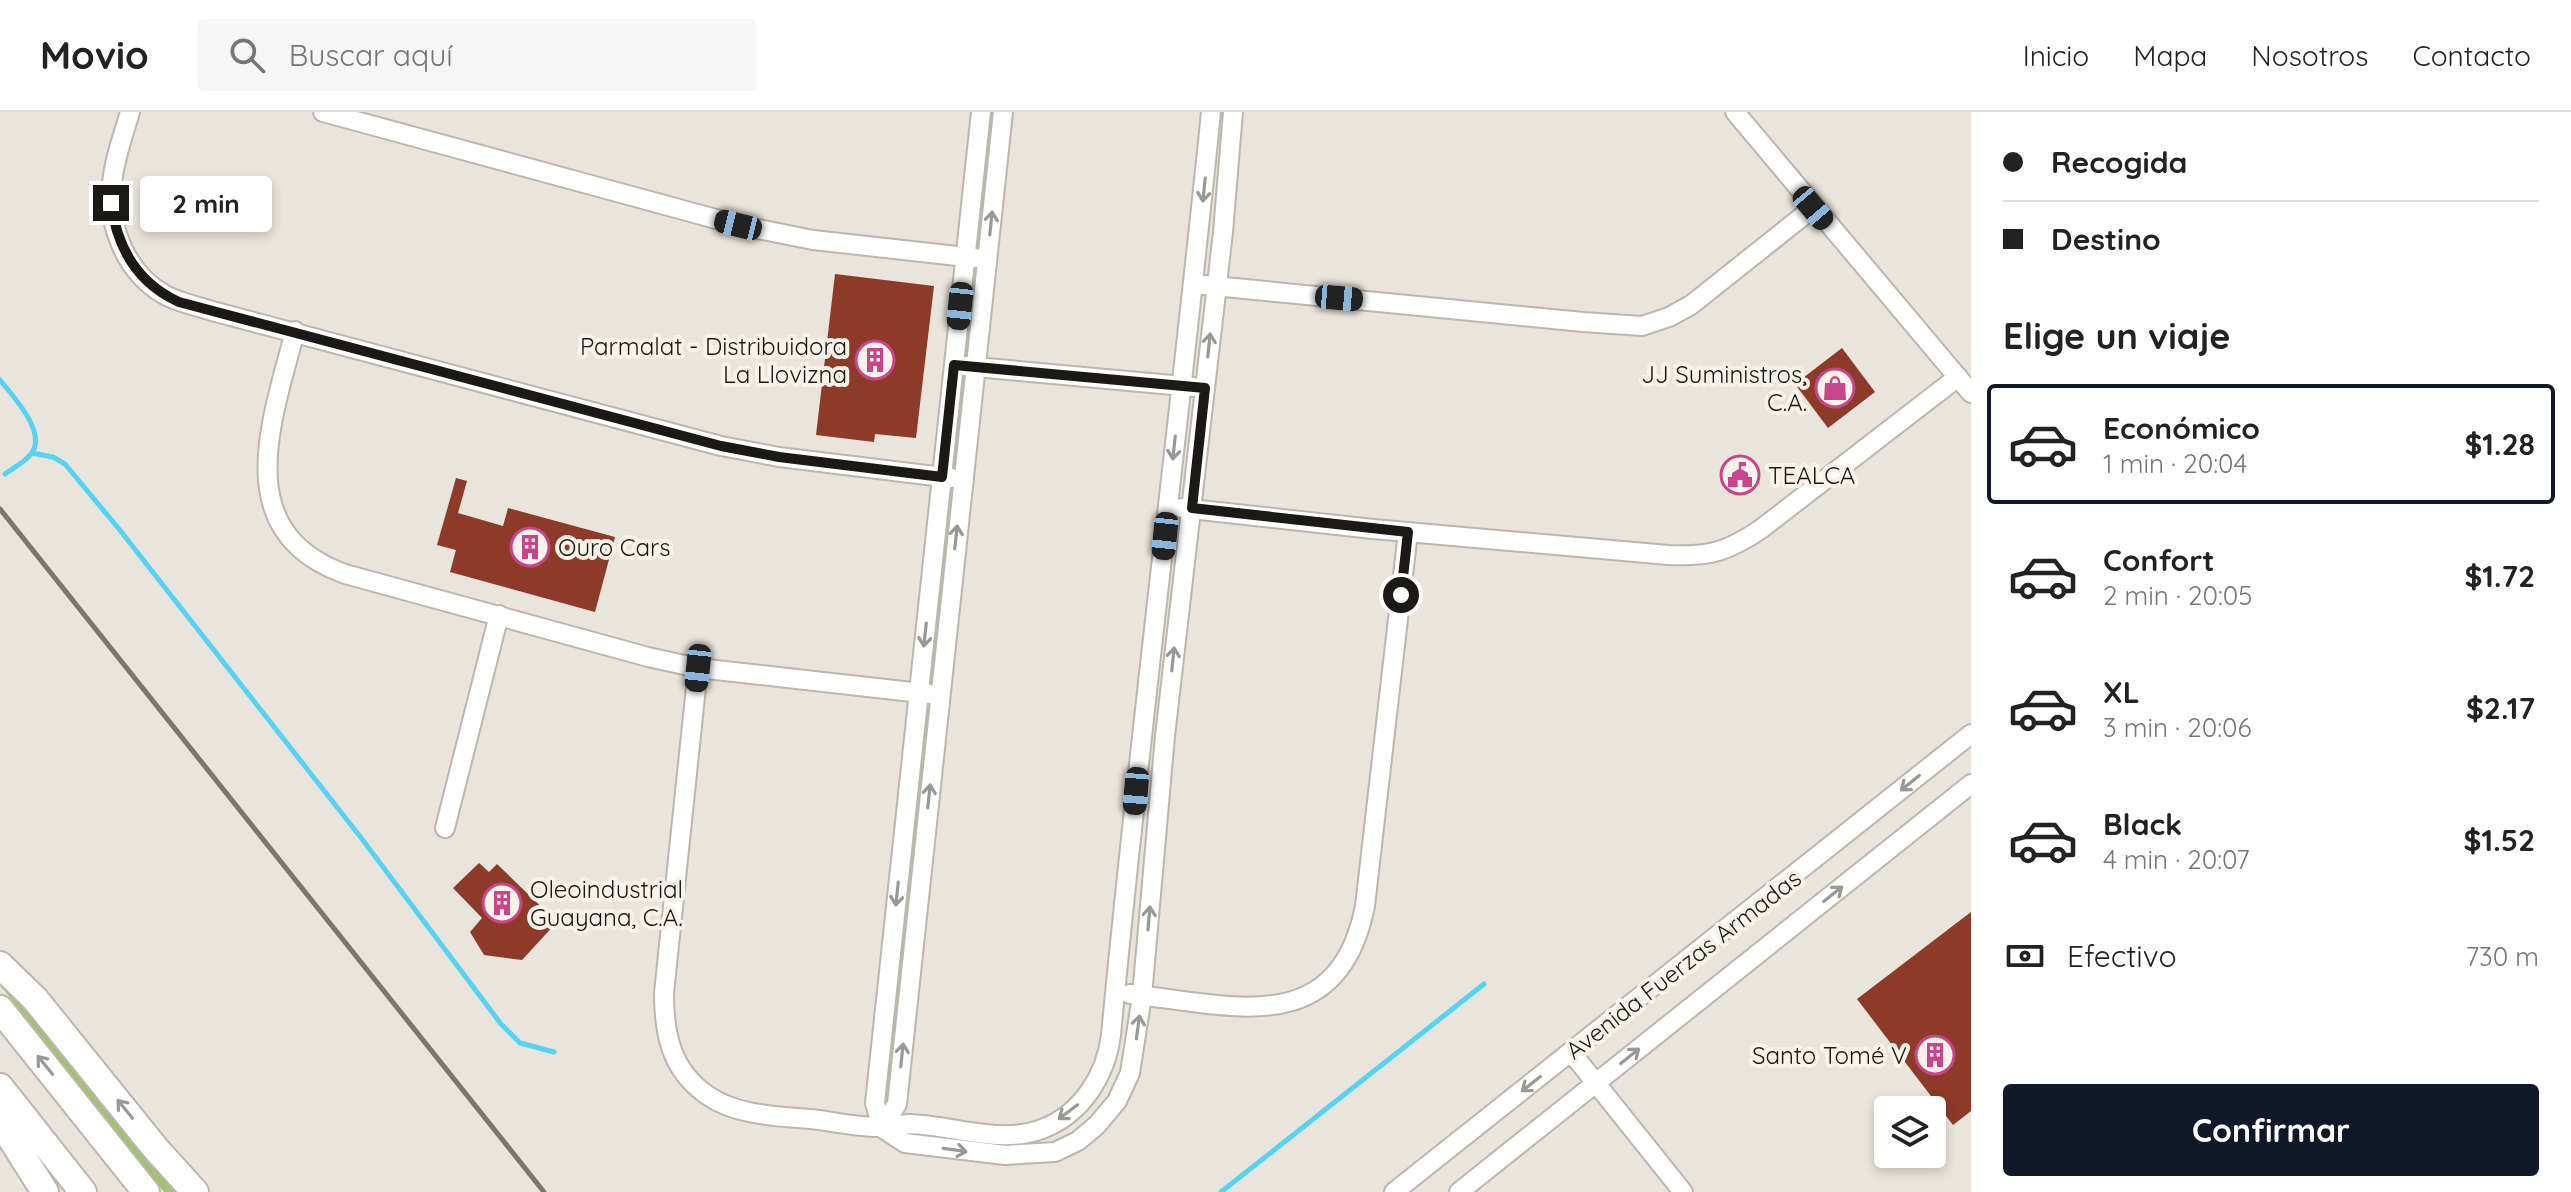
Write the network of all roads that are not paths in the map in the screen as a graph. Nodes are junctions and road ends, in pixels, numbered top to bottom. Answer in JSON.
{"nodes":[{"id":1,"x":130,"y":112,"type":"edge"},
{"id":2,"x":323,"y":112,"type":"edge"},
{"id":3,"x":981,"y":112,"type":"edge"},
{"id":4,"x":1003,"y":112,"type":"edge"},
{"id":5,"x":1211,"y":112,"type":"edge"},
{"id":6,"x":1233,"y":112,"type":"edge"},
{"id":7,"x":1735,"y":112,"type":"edge"},
{"id":8,"x":1813,"y":208,"type":"junction"},
{"id":9,"x":966,"y":257,"type":"junction"},
{"id":10,"x":987,"y":259,"type":"junction"},
{"id":11,"x":1194,"y":284,"type":"junction"},
{"id":12,"x":1215,"y":286,"type":"junction"},
{"id":13,"x":295,"y":331,"type":"junction"},
{"id":14,"x":954,"y":365,"type":"junction"},
{"id":15,"x":975,"y":366,"type":"junction"},
{"id":16,"x":1958,"y":377,"type":"junction"},
{"id":17,"x":1182,"y":386,"type":"junction"},
{"id":18,"x":1205,"y":388,"type":"junction"},
{"id":19,"x":1971,"y":393,"type":"edge"},
{"id":20,"x":942,"y":477,"type":"junction"},
{"id":21,"x":963,"y":479,"type":"junction"},
{"id":22,"x":1169,"y":508,"type":"junction"},
{"id":23,"x":1192,"y":508,"type":"junction"},
{"id":24,"x":1408,"y":532,"type":"junction"},
{"id":25,"x":499,"y":615,"type":"junction"},
{"id":26,"x":698,"y":668,"type":"junction"},
{"id":27,"x":919,"y":693,"type":"junction"},
{"id":28,"x":940,"y":695,"type":"junction"},
{"id":29,"x":1142,"y":734,"type":"junction"},
{"id":30,"x":1971,"y":734,"type":"edge"},
{"id":31,"x":1165,"y":736,"type":"junction"},
{"id":32,"x":1971,"y":784,"type":"edge"},
{"id":33,"x":445,"y":828,"type":"dead end"},
{"id":34,"x":0,"y":965,"type":"edge"},
{"id":35,"x":1115,"y":993,"type":"junction"},
{"id":36,"x":1142,"y":996,"type":"junction"},
{"id":37,"x":0,"y":1009,"type":"edge"},
{"id":38,"x":1571,"y":1052,"type":"junction"},
{"id":39,"x":1596,"y":1083,"type":"junction"},
{"id":40,"x":0,"y":1087,"type":"edge"},
{"id":41,"x":2,"y":1125,"type":"edge"},
{"id":42,"x":882,"y":1128,"type":"junction"},
{"id":43,"x":1007,"y":1135,"type":"junction"},
{"id":44,"x":1005,"y":1155,"type":"junction"},
{"id":45,"x":176,"y":1169,"type":"junction"},
{"id":46,"x":30,"y":1192,"type":"edge"},
{"id":47,"x":45,"y":1192,"type":"edge"},
{"id":48,"x":83,"y":1192,"type":"edge"},
{"id":49,"x":146,"y":1192,"type":"edge"},
{"id":50,"x":195,"y":1192,"type":"edge"},
{"id":51,"x":208,"y":1192,"type":"edge"},
{"id":52,"x":1394,"y":1192,"type":"edge"},
{"id":53,"x":1459,"y":1192,"type":"edge"},
{"id":54,"x":1683,"y":1192,"type":"edge"}],
"edges":[{"from":1,"to":13,"type":"street"},
{"from":2,"to":9,"type":"street"},
{"from":3,"to":9,"type":"street"},
{"from":10,"to":4,"type":"street","one_way":true},
{"from":5,"to":11,"type":"street","one_way":true},
{"from":6,"to":12,"type":"street"},
{"from":7,"to":8,"type":"street"},
{"from":8,"to":12,"type":"street"},
{"from":8,"to":16,"type":"street"},
{"from":9,"to":10,"type":"street"},
{"from":9,"to":14,"type":"street"},
{"from":10,"to":15,"type":"street"},
{"from":11,"to":12,"type":"street"},
{"from":11,"to":17,"type":"street"},
{"from":18,"to":12,"type":"street","one_way":true},
{"from":13,"to":20,"type":"street"},
{"from":13,"to":25,"type":"street"},
{"from":14,"to":15,"type":"street"},
{"from":14,"to":20,"type":"street"},
{"from":15,"to":17,"type":"street"},
{"from":15,"to":21,"type":"street"},
{"from":16,"to":19,"type":"street"},
{"from":16,"to":24,"type":"street"},
{"from":17,"to":18,"type":"street"},
{"from":17,"to":22,"type":"street","one_way":true},
{"from":18,"to":23,"type":"street"},
{"from":20,"to":21,"type":"street"},
{"from":20,"to":27,"type":"street","one_way":true},
{"from":28,"to":21,"type":"street","one_way":true},
{"from":22,"to":23,"type":"street"},
{"from":22,"to":29,"type":"street"},
{"from":23,"to":24,"type":"street"},
{"from":31,"to":23,"type":"street","one_way":true},
{"from":24,"to":36,"type":"street"},
{"from":25,"to":26,"type":"street"},
{"from":25,"to":33,"type":"street"},
{"from":26,"to":27,"type":"street"},
{"from":26,"to":42,"type":"street"},
{"from":27,"to":28,"type":"street"},
{"from":27,"to":42,"type":"street","one_way":true},
{"from":42,"to":28,"type":"street","one_way":true},
{"from":29,"to":31,"type":"street"},
{"from":29,"to":35,"type":"street"},
{"from":30,"to":38,"type":"street","name":"Avenida Fuerzas Armadas","one_way":true},
{"from":36,"to":31,"type":"street","one_way":true},
{"from":39,"to":32,"type":"street","name":"Avenida Fuerzas Armadas","one_way":true},
{"from":45,"to":34,"type":"highway","one_way":true},
{"from":35,"to":36,"type":"street"},
{"from":35,"to":43,"type":"street","one_way":true},
{"from":44,"to":36,"type":"street","one_way":true},
{"from":49,"to":37,"type":"highway","one_way":true},
{"from":38,"to":39,"type":"street"},
{"from":38,"to":52,"type":"street","name":"Avenida Fuerzas Armadas","one_way":true},
{"from":39,"to":53,"type":"street","name":"Avenida Fuerzas Armadas"},
{"from":39,"to":54,"type":"street"},
{"from":40,"to":48,"type":"highway"},
{"from":41,"to":46,"type":"highway"},
{"from":41,"to":47,"type":"highway"},
{"from":42,"to":43,"type":"street"},
{"from":42,"to":44,"type":"street","one_way":true},
{"from":43,"to":44,"type":"street"},
{"from":45,"to":50,"type":"highway"},
{"from":45,"to":51,"type":"highway"}]}
